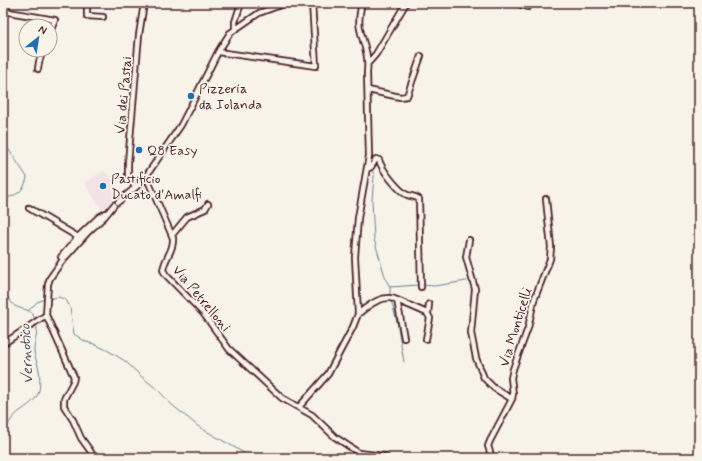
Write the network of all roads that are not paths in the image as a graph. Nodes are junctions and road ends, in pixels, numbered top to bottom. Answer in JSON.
{"nodes":[{"id":1,"x":88,"y":3,"type":"edge"},
{"id":2,"x":144,"y":3,"type":"edge"},
{"id":3,"x":242,"y":3,"type":"edge"},
{"id":4,"x":286,"y":3,"type":"edge"},
{"id":5,"x":312,"y":3,"type":"edge"},
{"id":6,"x":362,"y":3,"type":"edge"},
{"id":7,"x":406,"y":3,"type":"edge"},
{"id":8,"x":515,"y":3,"type":"edge"},
{"id":9,"x":528,"y":7,"type":"dead end"},
{"id":10,"x":3,"y":11,"type":"edge"},
{"id":11,"x":103,"y":17,"type":"dead end"},
{"id":12,"x":43,"y":18,"type":"edge"},
{"id":13,"x":235,"y":29,"type":"junction"},
{"id":14,"x":218,"y":52,"type":"junction"},
{"id":15,"x":421,"y":56,"type":"dead end"},
{"id":16,"x":40,"y":58,"type":"edge"},
{"id":17,"x":369,"y":62,"type":"junction"},
{"id":18,"x":38,"y":69,"type":"dead end"},
{"id":19,"x":370,"y":91,"type":"junction"},
{"id":20,"x":370,"y":167,"type":"junction"},
{"id":21,"x":146,"y":176,"type":"junction"},
{"id":22,"x":135,"y":187,"type":"junction"},
{"id":23,"x":546,"y":199,"type":"dead end"},
{"id":24,"x":208,"y":204,"type":"dead end"},
{"id":25,"x":29,"y":208,"type":"dead end"},
{"id":26,"x":109,"y":212,"type":"junction"},
{"id":27,"x":172,"y":235,"type":"junction"},
{"id":28,"x":78,"y":237,"type":"junction"},
{"id":29,"x":469,"y":240,"type":"dead end"},
{"id":30,"x":61,"y":257,"type":"dead end"},
{"id":31,"x":421,"y":287,"type":"dead end"},
{"id":32,"x":397,"y":300,"type":"junction"},
{"id":33,"x":429,"y":304,"type":"dead end"},
{"id":34,"x":427,"y":313,"type":"junction"},
{"id":35,"x":46,"y":314,"type":"junction"},
{"id":36,"x":358,"y":314,"type":"junction"},
{"id":37,"x":404,"y":338,"type":"dead end"},
{"id":38,"x":426,"y":339,"type":"dead end"},
{"id":39,"x":3,"y":344,"type":"edge"},
{"id":40,"x":512,"y":399,"type":"junction"},
{"id":41,"x":299,"y":407,"type":"junction"},
{"id":42,"x":93,"y":458,"type":"edge"},
{"id":43,"x":387,"y":458,"type":"edge"},
{"id":44,"x":492,"y":458,"type":"edge"}],
"edges":[{"from":1,"to":11,"type":"street"},
{"from":2,"to":22,"type":"street","name":"Via dei Pastai"},
{"from":3,"to":13,"type":"street"},
{"from":4,"to":13,"type":"street"},
{"from":5,"to":14,"type":"street"},
{"from":6,"to":17,"type":"street"},
{"from":7,"to":17,"type":"street"},
{"from":8,"to":9,"type":"street"},
{"from":10,"to":12,"type":"street"},
{"from":13,"to":14,"type":"street"},
{"from":14,"to":21,"type":"street"},
{"from":15,"to":19,"type":"street"},
{"from":16,"to":18,"type":"street"},
{"from":17,"to":19,"type":"street"},
{"from":19,"to":20,"type":"street"},
{"from":20,"to":31,"type":"street"},
{"from":20,"to":36,"type":"street"},
{"from":21,"to":22,"type":"street"},
{"from":21,"to":27,"type":"street"},
{"from":22,"to":26,"type":"street"},
{"from":23,"to":40,"type":"street","name":"Via Monticelli"},
{"from":24,"to":27,"type":"street"},
{"from":25,"to":28,"type":"street"},
{"from":26,"to":28,"type":"street"},
{"from":26,"to":35,"type":"street"},
{"from":27,"to":41,"type":"street","name":"Via Petrelloni"},
{"from":28,"to":30,"type":"street"},
{"from":29,"to":40,"type":"street"},
{"from":32,"to":34,"type":"street"},
{"from":32,"to":36,"type":"street"},
{"from":32,"to":37,"type":"street"},
{"from":33,"to":34,"type":"street"},
{"from":34,"to":38,"type":"street"},
{"from":35,"to":39,"type":"street"},
{"from":35,"to":42,"type":"street"},
{"from":36,"to":41,"type":"street"},
{"from":40,"to":44,"type":"street"},
{"from":41,"to":43,"type":"street"}]}
